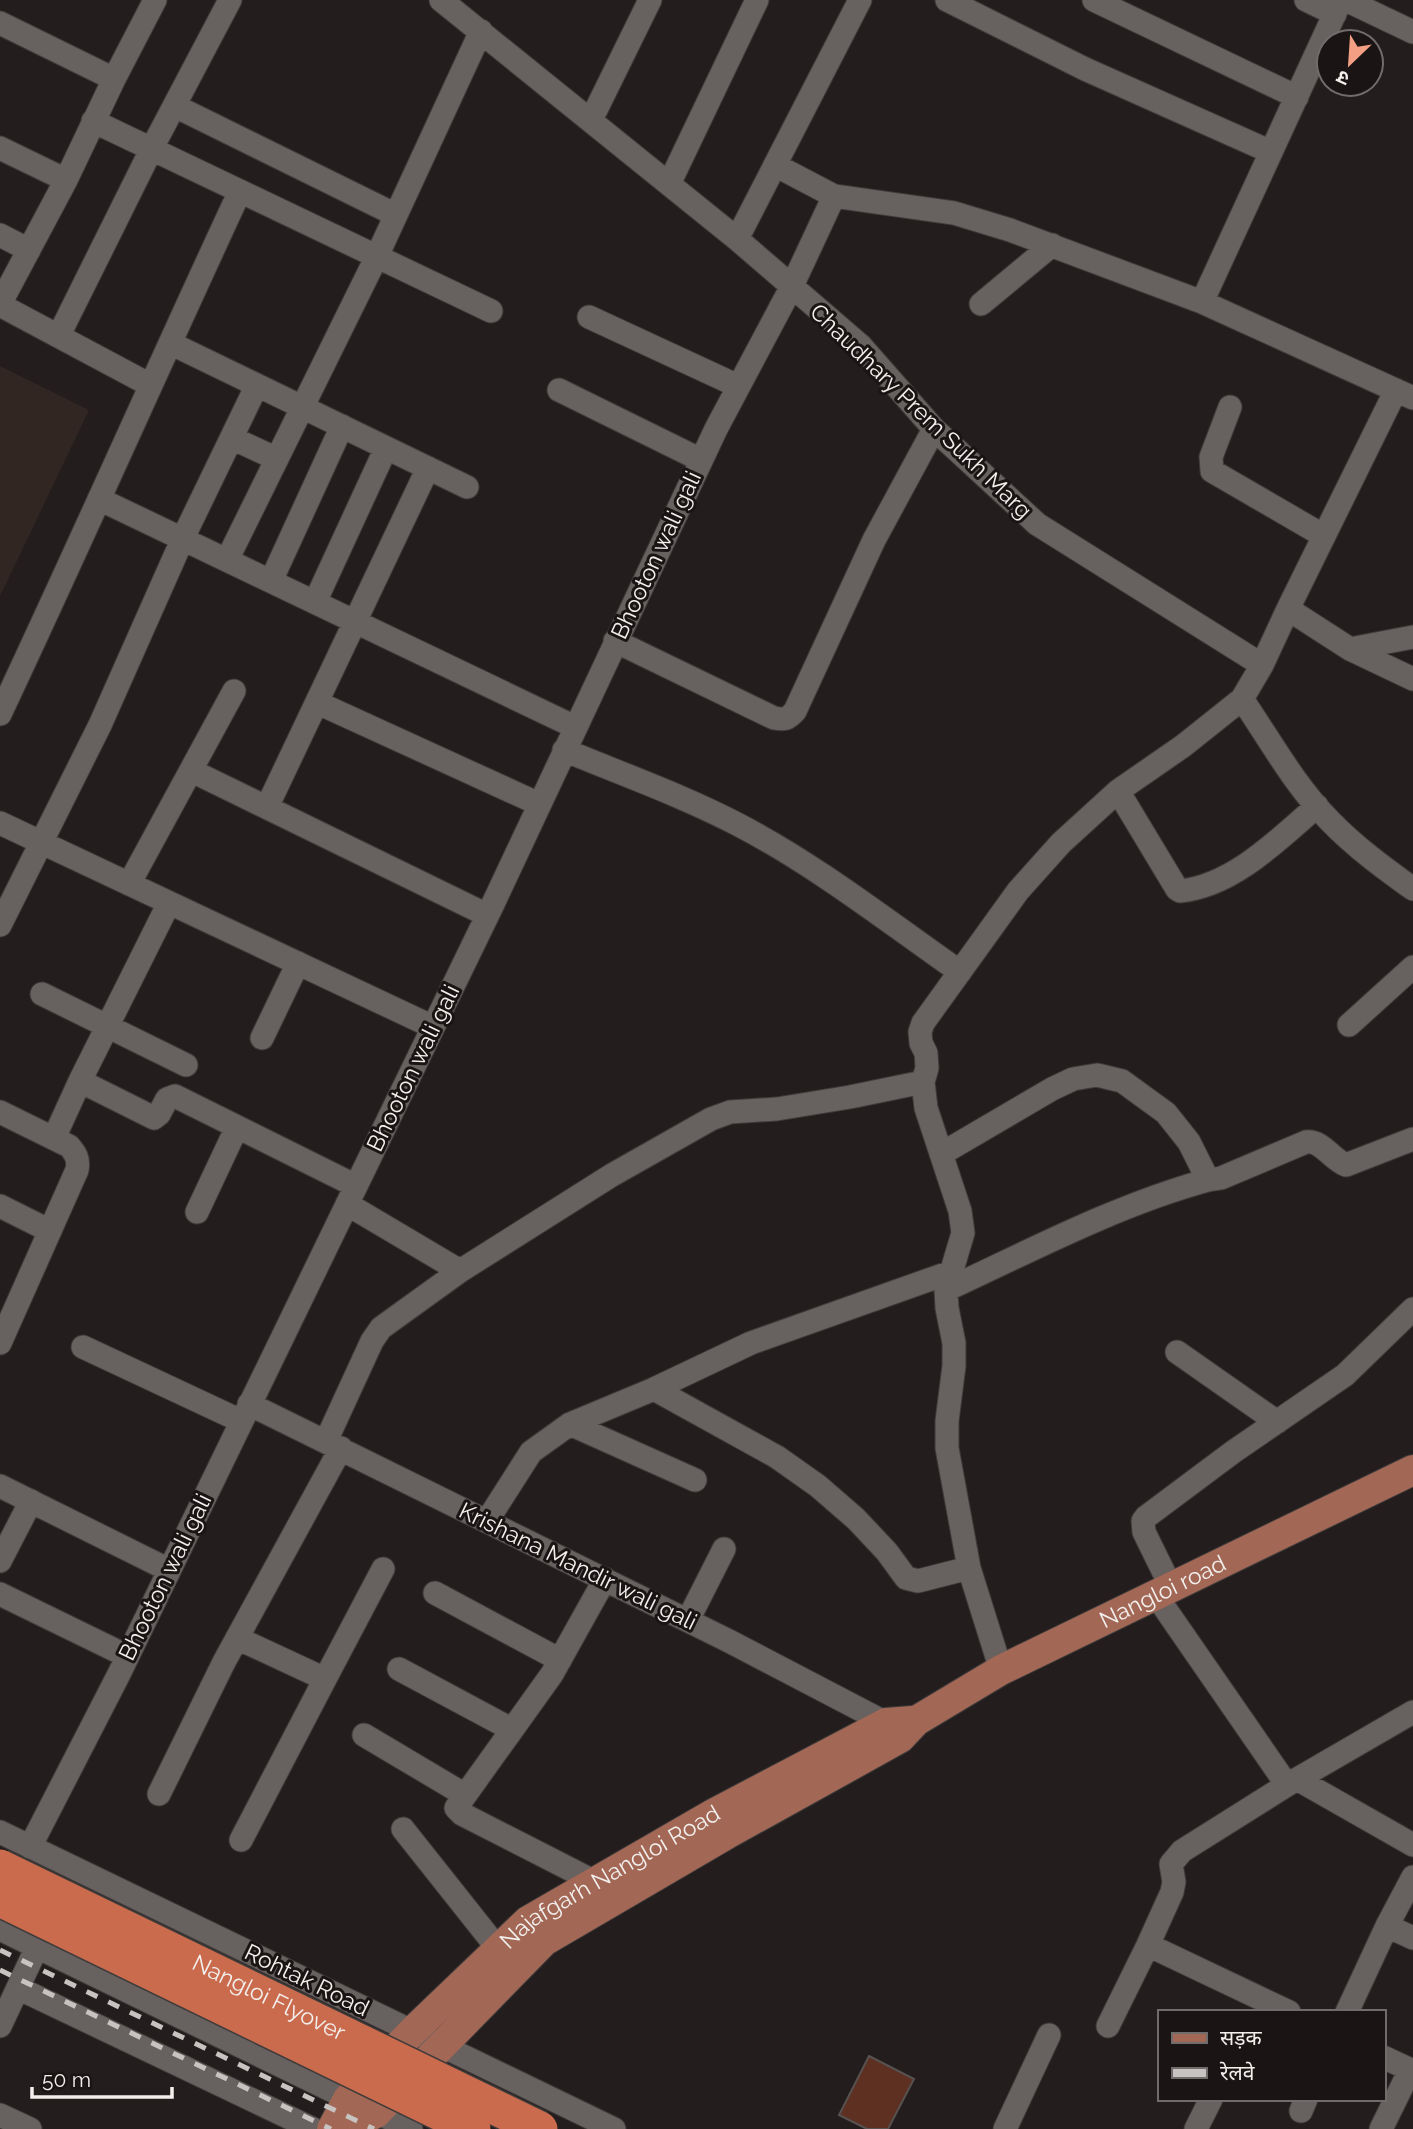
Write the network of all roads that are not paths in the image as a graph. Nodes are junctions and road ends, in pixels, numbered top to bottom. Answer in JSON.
{"nodes":[{"id":1,"x":230,"y":0,"type":"edge"},
{"id":2,"x":441,"y":0,"type":"edge"},
{"id":3,"x":650,"y":0,"type":"edge"},
{"id":4,"x":757,"y":0,"type":"edge"},
{"id":5,"x":860,"y":0,"type":"edge"},
{"id":6,"x":947,"y":0,"type":"edge"},
{"id":7,"x":1094,"y":0,"type":"edge"},
{"id":8,"x":1306,"y":0,"type":"edge"},
{"id":9,"x":151,"y":1,"type":"edge"},
{"id":10,"x":1341,"y":5,"type":"edge"},
{"id":11,"x":0,"y":23,"type":"edge"},
{"id":12,"x":481,"y":31,"type":"junction"},
{"id":13,"x":1413,"y":32,"type":"edge"},
{"id":14,"x":114,"y":79,"type":"junction"},
{"id":15,"x":1297,"y":97,"type":"junction"},
{"id":16,"x":175,"y":106,"type":"junction"},
{"id":17,"x":591,"y":120,"type":"junction"},
{"id":18,"x":93,"y":121,"type":"junction"},
{"id":19,"x":0,"y":148,"type":"edge"},
{"id":20,"x":152,"y":148,"type":"junction"},
{"id":21,"x":1271,"y":152,"type":"junction"},
{"id":22,"x":775,"y":165,"type":"junction"},
{"id":23,"x":66,"y":180,"type":"junction"},
{"id":24,"x":669,"y":184,"type":"junction"},
{"id":25,"x":240,"y":191,"type":"junction"},
{"id":26,"x":834,"y":196,"type":"junction"},
{"id":27,"x":396,"y":215,"type":"junction"},
{"id":28,"x":0,"y":235,"type":"edge"},
{"id":29,"x":737,"y":239,"type":"junction"},
{"id":30,"x":1052,"y":246,"type":"junction"},
{"id":31,"x":29,"y":250,"type":"junction"},
{"id":32,"x":377,"y":256,"type":"junction"},
{"id":33,"x":792,"y":286,"type":"junction"},
{"id":34,"x":1202,"y":302,"type":"junction"},
{"id":35,"x":981,"y":304,"type":"dead end"},
{"id":36,"x":0,"y":305,"type":"edge"},
{"id":37,"x":491,"y":311,"type":"dead end"},
{"id":38,"x":589,"y":317,"type":"dead end"},
{"id":39,"x":59,"y":335,"type":"junction"},
{"id":40,"x":170,"y":343,"type":"junction"},
{"id":41,"x":150,"y":385,"type":"junction"},
{"id":42,"x":257,"y":385,"type":"junction"},
{"id":43,"x":738,"y":386,"type":"junction"},
{"id":44,"x":559,"y":390,"type":"dead end"},
{"id":45,"x":1404,"y":394,"type":"edge"},
{"id":46,"x":302,"y":407,"type":"junction"},
{"id":47,"x":1230,"y":407,"type":"dead end"},
{"id":48,"x":342,"y":426,"type":"junction"},
{"id":49,"x":934,"y":429,"type":"junction"},
{"id":50,"x":232,"y":438,"type":"junction"},
{"id":51,"x":386,"y":448,"type":"junction"},
{"id":52,"x":277,"y":459,"type":"junction"},
{"id":53,"x":701,"y":460,"type":"junction"},
{"id":54,"x":428,"y":468,"type":"junction"},
{"id":55,"x":467,"y":487,"type":"dead end"},
{"id":56,"x":99,"y":499,"type":"junction"},
{"id":57,"x":1324,"y":536,"type":"junction"},
{"id":58,"x":183,"y":538,"type":"junction"},
{"id":59,"x":227,"y":560,"type":"junction"},
{"id":60,"x":271,"y":581,"type":"junction"},
{"id":61,"x":315,"y":602,"type":"junction"},
{"id":62,"x":1288,"y":609,"type":"junction"},
{"id":63,"x":357,"y":622,"type":"junction"},
{"id":64,"x":1413,"y":637,"type":"edge"},
{"id":65,"x":615,"y":641,"type":"junction"},
{"id":66,"x":1350,"y":649,"type":"junction"},
{"id":67,"x":1262,"y":665,"type":"junction"},
{"id":68,"x":1413,"y":679,"type":"edge"},
{"id":69,"x":234,"y":691,"type":"dead end"},
{"id":70,"x":1242,"y":699,"type":"junction"},
{"id":71,"x":318,"y":703,"type":"junction"},
{"id":72,"x":0,"y":714,"type":"edge"},
{"id":73,"x":575,"y":727,"type":"junction"},
{"id":74,"x":564,"y":750,"type":"junction"},
{"id":75,"x":192,"y":771,"type":"junction"},
{"id":76,"x":1118,"y":791,"type":"junction"},
{"id":77,"x":539,"y":804,"type":"junction"},
{"id":78,"x":1317,"y":806,"type":"junction"},
{"id":79,"x":267,"y":807,"type":"junction"},
{"id":80,"x":0,"y":823,"type":"edge"},
{"id":81,"x":40,"y":842,"type":"junction"},
{"id":82,"x":129,"y":884,"type":"junction"},
{"id":83,"x":1413,"y":889,"type":"edge"},
{"id":84,"x":169,"y":903,"type":"junction"},
{"id":85,"x":488,"y":915,"type":"junction"},
{"id":86,"x":0,"y":925,"type":"edge"},
{"id":87,"x":298,"y":963,"type":"junction"},
{"id":88,"x":1413,"y":967,"type":"edge"},
{"id":89,"x":960,"y":972,"type":"junction"},
{"id":90,"x":42,"y":994,"type":"dead end"},
{"id":91,"x":1349,"y":1025,"type":"dead end"},
{"id":92,"x":107,"y":1026,"type":"junction"},
{"id":93,"x":433,"y":1027,"type":"junction"},
{"id":94,"x":262,"y":1038,"type":"dead end"},
{"id":95,"x":186,"y":1065,"type":"dead end"},
{"id":96,"x":80,"y":1081,"type":"junction"},
{"id":97,"x":923,"y":1082,"type":"junction"},
{"id":98,"x":1,"y":1116,"type":"edge"},
{"id":99,"x":237,"y":1127,"type":"junction"},
{"id":100,"x":54,"y":1138,"type":"junction"},
{"id":101,"x":1413,"y":1139,"type":"edge"},
{"id":102,"x":942,"y":1154,"type":"junction"},
{"id":103,"x":1208,"y":1180,"type":"junction"},
{"id":104,"x":351,"y":1195,"type":"junction"},
{"id":105,"x":0,"y":1206,"type":"edge"},
{"id":106,"x":197,"y":1212,"type":"dead end"},
{"id":107,"x":50,"y":1231,"type":"junction"},
{"id":108,"x":460,"y":1271,"type":"junction"},
{"id":109,"x":949,"y":1281,"type":"junction"},
{"id":110,"x":1413,"y":1309,"type":"edge"},
{"id":111,"x":2,"y":1332,"type":"edge"},
{"id":112,"x":83,"y":1347,"type":"dead end"},
{"id":113,"x":1177,"y":1352,"type":"dead end"},
{"id":114,"x":654,"y":1389,"type":"junction"},
{"id":115,"x":245,"y":1412,"type":"junction"},
{"id":116,"x":1277,"y":1422,"type":"junction"},
{"id":117,"x":570,"y":1424,"type":"junction"},
{"id":118,"x":333,"y":1445,"type":"junction"},
{"id":119,"x":1413,"y":1469,"type":"edge"},
{"id":120,"x":695,"y":1480,"type":"dead end"},
{"id":121,"x":0,"y":1486,"type":"edge"},
{"id":122,"x":31,"y":1501,"type":"junction"},
{"id":123,"x":487,"y":1521,"type":"junction"},
{"id":124,"x":724,"y":1549,"type":"dead end"},
{"id":125,"x":0,"y":1561,"type":"edge"},
{"id":126,"x":969,"y":1568,"type":"junction"},
{"id":127,"x":383,"y":1569,"type":"dead end"},
{"id":128,"x":169,"y":1570,"type":"junction"},
{"id":129,"x":605,"y":1579,"type":"junction"},
{"id":130,"x":1163,"y":1590,"type":"junction"},
{"id":131,"x":435,"y":1593,"type":"dead end"},
{"id":132,"x":0,"y":1594,"type":"edge"},
{"id":133,"x":688,"y":1620,"type":"junction"},
{"id":134,"x":237,"y":1638,"type":"junction"},
{"id":135,"x":127,"y":1657,"type":"junction"},
{"id":136,"x":560,"y":1660,"type":"junction"},
{"id":137,"x":399,"y":1669,"type":"dead end"},
{"id":138,"x":1001,"y":1670,"type":"junction"},
{"id":139,"x":325,"y":1679,"type":"junction"},
{"id":140,"x":1413,"y":1712,"type":"edge"},
{"id":141,"x":901,"y":1727,"type":"junction"},
{"id":142,"x":511,"y":1729,"type":"junction"},
{"id":143,"x":364,"y":1735,"type":"dead end"},
{"id":144,"x":1292,"y":1782,"type":"junction"},
{"id":145,"x":159,"y":1794,"type":"dead end"},
{"id":146,"x":465,"y":1795,"type":"junction"},
{"id":147,"x":403,"y":1829,"type":"dead end"},
{"id":148,"x":0,"y":1832,"type":"edge"},
{"id":149,"x":241,"y":1840,"type":"dead end"},
{"id":150,"x":1413,"y":1845,"type":"edge"},
{"id":151,"x":30,"y":1847,"type":"junction"},
{"id":152,"x":0,"y":1867,"type":"edge"},
{"id":153,"x":596,"y":1882,"type":"junction"},
{"id":154,"x":1412,"y":1882,"type":"edge"},
{"id":155,"x":0,"y":1899,"type":"edge"},
{"id":156,"x":1387,"y":1926,"type":"junction"},
{"id":157,"x":0,"y":1929,"type":"edge"},
{"id":158,"x":1413,"y":1938,"type":"edge"},
{"id":159,"x":1148,"y":1945,"type":"junction"},
{"id":160,"x":37,"y":1947,"type":"junction"},
{"id":161,"x":499,"y":1950,"type":"junction"},
{"id":162,"x":18,"y":1988,"type":"junction"},
{"id":163,"x":1259,"y":2005,"type":"edge"},
{"id":164,"x":1280,"y":2010,"type":"edge"},
{"id":165,"x":1348,"y":2010,"type":"edge"},
{"id":166,"x":0,"y":2026,"type":"edge"},
{"id":167,"x":1108,"y":2026,"type":"dead end"},
{"id":168,"x":413,"y":2031,"type":"junction"},
{"id":169,"x":1049,"y":2035,"type":"dead end"},
{"id":170,"x":442,"y":2045,"type":"junction"},
{"id":171,"x":1385,"y":2058,"type":"edge"},
{"id":172,"x":1412,"y":2070,"type":"edge"},
{"id":173,"x":348,"y":2099,"type":"junction"},
{"id":174,"x":1210,"y":2101,"type":"edge"},
{"id":175,"x":376,"y":2113,"type":"junction"},
{"id":176,"x":0,"y":2115,"type":"edge"},
{"id":177,"x":30,"y":2129,"type":"edge"},
{"id":178,"x":313,"y":2129,"type":"edge"},
{"id":179,"x":332,"y":2129,"type":"edge"},
{"id":180,"x":343,"y":2129,"type":"edge"},
{"id":181,"x":411,"y":2129,"type":"edge"},
{"id":182,"x":473,"y":2129,"type":"edge"},
{"id":183,"x":540,"y":2129,"type":"edge"},
{"id":184,"x":614,"y":2129,"type":"edge"},
{"id":185,"x":1005,"y":2129,"type":"edge"},
{"id":186,"x":1196,"y":2129,"type":"edge"},
{"id":187,"x":1381,"y":2129,"type":"edge"}],
"edges":[{"from":1,"to":16,"type":"street"},
{"from":2,"to":12,"type":"street","name":"Chaudhary Prem Sukh Marg"},
{"from":3,"to":17,"type":"street"},
{"from":4,"to":24,"type":"street"},
{"from":5,"to":22,"type":"street"},
{"from":6,"to":21,"type":"street"},
{"from":7,"to":15,"type":"street"},
{"from":8,"to":10,"type":"street"},
{"from":9,"to":14,"type":"street"},
{"from":10,"to":13,"type":"street"},
{"from":10,"to":15,"type":"street"},
{"from":11,"to":14,"type":"street"},
{"from":12,"to":17,"type":"street","name":"Chaudhary Prem Sukh Marg"},
{"from":12,"to":27,"type":"street"},
{"from":14,"to":18,"type":"street"},
{"from":15,"to":21,"type":"street"},
{"from":16,"to":20,"type":"street"},
{"from":16,"to":27,"type":"street"},
{"from":17,"to":24,"type":"street","name":"Chaudhary Prem Sukh Marg"},
{"from":18,"to":20,"type":"street"},
{"from":18,"to":23,"type":"street"},
{"from":19,"to":23,"type":"street"},
{"from":20,"to":25,"type":"street"},
{"from":20,"to":39,"type":"street"},
{"from":21,"to":34,"type":"street"},
{"from":22,"to":26,"type":"street"},
{"from":22,"to":29,"type":"street"},
{"from":23,"to":31,"type":"street"},
{"from":24,"to":29,"type":"street","name":"Chaudhary Prem Sukh Marg"},
{"from":25,"to":32,"type":"street"},
{"from":25,"to":40,"type":"street"},
{"from":26,"to":30,"type":"street"},
{"from":26,"to":33,"type":"street","name":"Bhooton wali gali"},
{"from":27,"to":32,"type":"street"},
{"from":28,"to":31,"type":"street"},
{"from":29,"to":33,"type":"street","name":"Chaudhary Prem Sukh Marg"},
{"from":30,"to":34,"type":"street"},
{"from":30,"to":35,"type":"street"},
{"from":31,"to":36,"type":"street"},
{"from":32,"to":37,"type":"street"},
{"from":32,"to":46,"type":"street"},
{"from":33,"to":43,"type":"street","name":"Bhooton wali gali"},
{"from":33,"to":49,"type":"street","name":"Chaudhary Prem Sukh Marg"},
{"from":34,"to":45,"type":"street"},
{"from":36,"to":39,"type":"street"},
{"from":38,"to":43,"type":"street"},
{"from":39,"to":41,"type":"street"},
{"from":40,"to":41,"type":"street"},
{"from":40,"to":42,"type":"street"},
{"from":41,"to":56,"type":"street"},
{"from":42,"to":46,"type":"street"},
{"from":42,"to":50,"type":"street"},
{"from":43,"to":53,"type":"street","name":"Bhooton wali gali"},
{"from":44,"to":53,"type":"street"},
{"from":45,"to":57,"type":"street"},
{"from":46,"to":48,"type":"street"},
{"from":46,"to":52,"type":"street"},
{"from":47,"to":57,"type":"street"},
{"from":48,"to":51,"type":"street"},
{"from":48,"to":60,"type":"street"},
{"from":49,"to":65,"type":"street"},
{"from":49,"to":67,"type":"street","name":"Chaudhary Prem Sukh Marg"},
{"from":50,"to":52,"type":"street"},
{"from":50,"to":58,"type":"street"},
{"from":51,"to":54,"type":"street"},
{"from":51,"to":61,"type":"street"},
{"from":52,"to":59,"type":"street"},
{"from":53,"to":65,"type":"street","name":"Bhooton wali gali"},
{"from":54,"to":55,"type":"street"},
{"from":54,"to":63,"type":"street"},
{"from":56,"to":58,"type":"street"},
{"from":56,"to":72,"type":"street"},
{"from":57,"to":62,"type":"street"},
{"from":58,"to":59,"type":"street"},
{"from":58,"to":81,"type":"street"},
{"from":59,"to":60,"type":"street"},
{"from":60,"to":61,"type":"street"},
{"from":61,"to":63,"type":"street"},
{"from":62,"to":66,"type":"street"},
{"from":62,"to":67,"type":"street"},
{"from":63,"to":71,"type":"street"},
{"from":63,"to":73,"type":"street"},
{"from":64,"to":66,"type":"street"},
{"from":65,"to":73,"type":"street","name":"Bhooton wali gali"},
{"from":66,"to":68,"type":"street"},
{"from":67,"to":70,"type":"street"},
{"from":69,"to":75,"type":"street"},
{"from":70,"to":76,"type":"street"},
{"from":70,"to":78,"type":"street"},
{"from":71,"to":77,"type":"street"},
{"from":71,"to":79,"type":"street"},
{"from":73,"to":74,"type":"street","name":"Bhooton wali gali"},
{"from":74,"to":77,"type":"street","name":"Bhooton wali gali"},
{"from":74,"to":89,"type":"street"},
{"from":75,"to":79,"type":"street"},
{"from":75,"to":82,"type":"street"},
{"from":76,"to":78,"type":"street"},
{"from":76,"to":89,"type":"street"},
{"from":77,"to":85,"type":"street","name":"Bhooton wali gali"},
{"from":78,"to":83,"type":"street"},
{"from":79,"to":85,"type":"street"},
{"from":80,"to":81,"type":"street"},
{"from":81,"to":82,"type":"street"},
{"from":81,"to":86,"type":"street"},
{"from":82,"to":84,"type":"street"},
{"from":84,"to":87,"type":"street"},
{"from":84,"to":92,"type":"street"},
{"from":85,"to":93,"type":"street","name":"Bhooton wali gali"},
{"from":87,"to":93,"type":"street"},
{"from":87,"to":94,"type":"street"},
{"from":88,"to":91,"type":"street"},
{"from":89,"to":97,"type":"street"},
{"from":90,"to":92,"type":"street"},
{"from":92,"to":95,"type":"street"},
{"from":92,"to":96,"type":"street"},
{"from":93,"to":104,"type":"street","name":"Bhooton wali gali"},
{"from":96,"to":99,"type":"street"},
{"from":96,"to":100,"type":"street"},
{"from":97,"to":102,"type":"street"},
{"from":97,"to":108,"type":"street"},
{"from":98,"to":100,"type":"street"},
{"from":99,"to":104,"type":"street"},
{"from":99,"to":106,"type":"street"},
{"from":100,"to":107,"type":"street"},
{"from":101,"to":103,"type":"street"},
{"from":102,"to":103,"type":"street"},
{"from":102,"to":109,"type":"street"},
{"from":103,"to":109,"type":"street"},
{"from":104,"to":108,"type":"street"},
{"from":104,"to":115,"type":"street","name":"Bhooton wali gali"},
{"from":105,"to":107,"type":"street"},
{"from":107,"to":111,"type":"street"},
{"from":108,"to":118,"type":"street"},
{"from":109,"to":114,"type":"street"},
{"from":109,"to":126,"type":"street"},
{"from":110,"to":116,"type":"street"},
{"from":112,"to":115,"type":"street","name":"Krishana Mandir wali gali"},
{"from":113,"to":116,"type":"street"},
{"from":114,"to":117,"type":"street"},
{"from":114,"to":126,"type":"street"},
{"from":115,"to":118,"type":"street","name":"Krishana Mandir wali gali"},
{"from":115,"to":128,"type":"street","name":"Bhooton wali gali"},
{"from":116,"to":130,"type":"street"},
{"from":117,"to":120,"type":"street"},
{"from":117,"to":123,"type":"street"},
{"from":118,"to":123,"type":"street","name":"Krishana Mandir wali gali"},
{"from":118,"to":134,"type":"street"},
{"from":119,"to":130,"type":"main road","name":"Nangloi road"},
{"from":121,"to":122,"type":"street"},
{"from":122,"to":125,"type":"street"},
{"from":122,"to":128,"type":"street"},
{"from":123,"to":129,"type":"street","name":"Krishana Mandir wali gali"},
{"from":124,"to":133,"type":"street"},
{"from":126,"to":138,"type":"street"},
{"from":127,"to":139,"type":"street"},
{"from":128,"to":135,"type":"street","name":"Bhooton wali gali"},
{"from":129,"to":133,"type":"street","name":"Krishana Mandir wali gali"},
{"from":129,"to":136,"type":"street"},
{"from":130,"to":138,"type":"main road","name":"Nangloi road"},
{"from":130,"to":144,"type":"street"},
{"from":131,"to":136,"type":"street"},
{"from":132,"to":135,"type":"street"},
{"from":133,"to":141,"type":"street","name":"Krishana Mandir wali gali"},
{"from":134,"to":139,"type":"street"},
{"from":134,"to":145,"type":"street"},
{"from":135,"to":151,"type":"street","name":"Bhooton wali gali"},
{"from":136,"to":142,"type":"street"},
{"from":137,"to":142,"type":"street"},
{"from":138,"to":141,"type":"main road","name":"Nangloi road"},
{"from":139,"to":149,"type":"street"},
{"from":140,"to":144,"type":"street"},
{"from":141,"to":153,"type":"main road","name":"Najafgarh Nangloi Road"},
{"from":141,"to":170,"type":"main road"},
{"from":142,"to":146,"type":"street"},
{"from":143,"to":146,"type":"street"},
{"from":144,"to":150,"type":"street"},
{"from":144,"to":159,"type":"street"},
{"from":146,"to":153,"type":"street"},
{"from":147,"to":161,"type":"street"},
{"from":148,"to":151,"type":"street","name":"Rohtak Road"},
{"from":151,"to":168,"type":"street","name":"Rohtak Road"},
{"from":152,"to":183,"type":"highway","name":"Nangloi Flyover","bridge":true},
{"from":153,"to":161,"type":"main road","name":"Najafgarh Nangloi Road"},
{"from":154,"to":156,"type":"street"},
{"from":155,"to":182,"type":"highway","name":"Nangloi Flyover","bridge":true},
{"from":156,"to":158,"type":"street"},
{"from":156,"to":165,"type":"street"},
{"from":157,"to":160,"type":"street"},
{"from":159,"to":163,"type":"street"},
{"from":159,"to":167,"type":"street"},
{"from":160,"to":162,"type":"street"},
{"from":160,"to":173,"type":"street"},
{"from":161,"to":168,"type":"main road","name":"Najafgarh Nangloi Road"},
{"from":162,"to":166,"type":"street"},
{"from":162,"to":178,"type":"street"},
{"from":163,"to":164,"type":"street"},
{"from":168,"to":170,"type":"street","name":"Rohtak Road"},
{"from":168,"to":173,"type":"main road","name":"Najafgarh Nangloi Road"},
{"from":169,"to":185,"type":"street"},
{"from":170,"to":175,"type":"main road"},
{"from":170,"to":184,"type":"street","name":"Rohtak Road"},
{"from":171,"to":172,"type":"street"},
{"from":172,"to":187,"type":"street"},
{"from":173,"to":175,"type":"street"},
{"from":173,"to":179,"type":"main road","name":"Najafgarh Nangloi Road"},
{"from":174,"to":186,"type":"street"},
{"from":175,"to":180,"type":"main road"},
{"from":175,"to":181,"type":"street"},
{"from":176,"to":177,"type":"street"}]}
